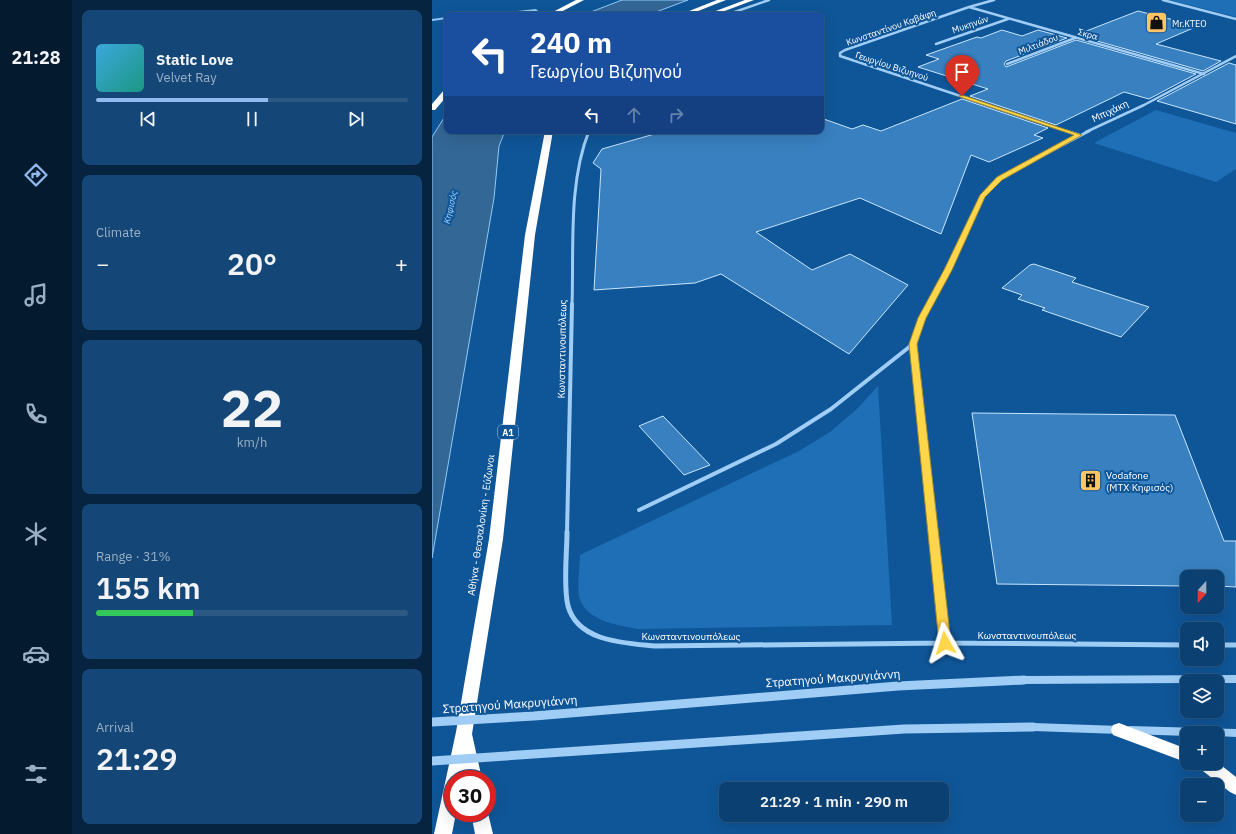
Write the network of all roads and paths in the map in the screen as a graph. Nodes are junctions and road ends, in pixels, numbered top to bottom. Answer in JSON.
{"nodes":[{"id":1,"x":581,"y":0,"type":"edge"},
{"id":2,"x":723,"y":0,"type":"edge"},
{"id":3,"x":751,"y":0,"type":"edge"},
{"id":4,"x":769,"y":0,"type":"edge"},
{"id":5,"x":994,"y":0,"type":"edge"},
{"id":6,"x":1163,"y":0,"type":"edge"},
{"id":7,"x":969,"y":7,"type":"junction"},
{"id":8,"x":556,"y":12,"type":"edge"},
{"id":9,"x":690,"y":12,"type":"edge"},
{"id":10,"x":717,"y":12,"type":"edge"},
{"id":11,"x":735,"y":12,"type":"edge"},
{"id":12,"x":1008,"y":18,"type":"junction"},
{"id":13,"x":1236,"y":19,"type":"edge"},
{"id":14,"x":1075,"y":38,"type":"junction"},
{"id":15,"x":936,"y":44,"type":"dead end"},
{"id":16,"x":840,"y":53,"type":"joint"},
{"id":17,"x":1236,"y":56,"type":"edge"},
{"id":18,"x":1007,"y":64,"type":"dead end"},
{"id":19,"x":1204,"y":74,"type":"junction"},
{"id":20,"x":444,"y":87,"type":"edge"},
{"id":21,"x":435,"y":92,"type":"dead end"},
{"id":22,"x":444,"y":95,"type":"edge"},
{"id":23,"x":432,"y":108,"type":"edge"},
{"id":24,"x":548,"y":134,"type":"edge"},
{"id":25,"x":588,"y":134,"type":"edge"},
{"id":26,"x":1079,"y":135,"type":"junction"},
{"id":27,"x":913,"y":344,"type":"junction"},
{"id":28,"x":639,"y":510,"type":"dead end"},
{"id":29,"x":945,"y":643,"type":"junction"},
{"id":30,"x":1180,"y":645,"type":"edge"},
{"id":31,"x":1224,"y":645,"type":"edge"},
{"id":32,"x":1236,"y":645,"type":"edge"},
{"id":33,"x":1236,"y":679,"type":"edge"},
{"id":34,"x":432,"y":722,"type":"edge"},
{"id":35,"x":1119,"y":730,"type":"junction"},
{"id":36,"x":464,"y":732,"type":"junction"},
{"id":37,"x":1236,"y":733,"type":"edge"},
{"id":38,"x":1180,"y":753,"type":"edge"},
{"id":39,"x":432,"y":761,"type":"edge"},
{"id":40,"x":456,"y":770,"type":"edge"},
{"id":41,"x":471,"y":770,"type":"edge"},
{"id":42,"x":1214,"y":770,"type":"edge"},
{"id":43,"x":1236,"y":787,"type":"edge"},
{"id":44,"x":445,"y":822,"type":"edge"},
{"id":45,"x":482,"y":822,"type":"edge"},
{"id":46,"x":443,"y":834,"type":"edge"},
{"id":47,"x":484,"y":834,"type":"edge"}],
"edges":[{"from":1,"to":8,"type":"highway"},
{"from":2,"to":9,"type":"highway"},
{"from":3,"to":10,"type":"highway"},
{"from":4,"to":11,"type":"street"},
{"from":5,"to":7,"type":"street","name":"Κωνσταντίνου Καβάφη"},
{"from":6,"to":13,"type":"street"},
{"from":7,"to":12,"type":"street","name":"Σκρα"},
{"from":7,"to":16,"type":"street","name":"Κωνσταντίνου Καβάφη"},
{"from":12,"to":14,"type":"street","name":"Σκρα"},
{"from":12,"to":15,"type":"street","name":"Μυκηνών"},
{"from":14,"to":18,"type":"street","name":"Μιλτιάδου"},
{"from":14,"to":19,"type":"street","name":"Σκρα"},
{"from":16,"to":26,"type":"street","name":"Γεωργίου Βιζυηνού"},
{"from":17,"to":19,"type":"street","name":"Μπιχάκη"},
{"from":19,"to":26,"type":"street","name":"Μπιχάκη"},
{"from":20,"to":21,"type":"highway"},
{"from":22,"to":23,"type":"highway"},
{"from":24,"to":36,"type":"highway","name":"Αθήνα - Θεσσαλονίκη - Εύζωνοι","number":"Α1"},
{"from":25,"to":29,"type":"street","name":"Κωνσταντινουπόλεως"},
{"from":26,"to":27,"type":"street","name":"Μπιχάκη"},
{"from":27,"to":28,"type":"street"},
{"from":27,"to":29,"type":"street","name":"Μπιχάκη"},
{"from":29,"to":30,"type":"street","name":"Κωνσταντινουπόλεως"},
{"from":31,"to":32,"type":"street"},
{"from":33,"to":34,"type":"street","name":"Στρατηγού Μακρυγιάννη","bridge":true},
{"from":35,"to":37,"type":"street"},
{"from":35,"to":38,"type":"highway"},
{"from":35,"to":39,"type":"street","bridge":true},
{"from":36,"to":40,"type":"highway","name":"Αθήνα - Θεσσαλονίκη - Εύζωνοι","number":"Α1"},
{"from":36,"to":41,"type":"highway"},
{"from":42,"to":43,"type":"highway"},
{"from":44,"to":46,"type":"highway"},
{"from":45,"to":47,"type":"highway"}]}
